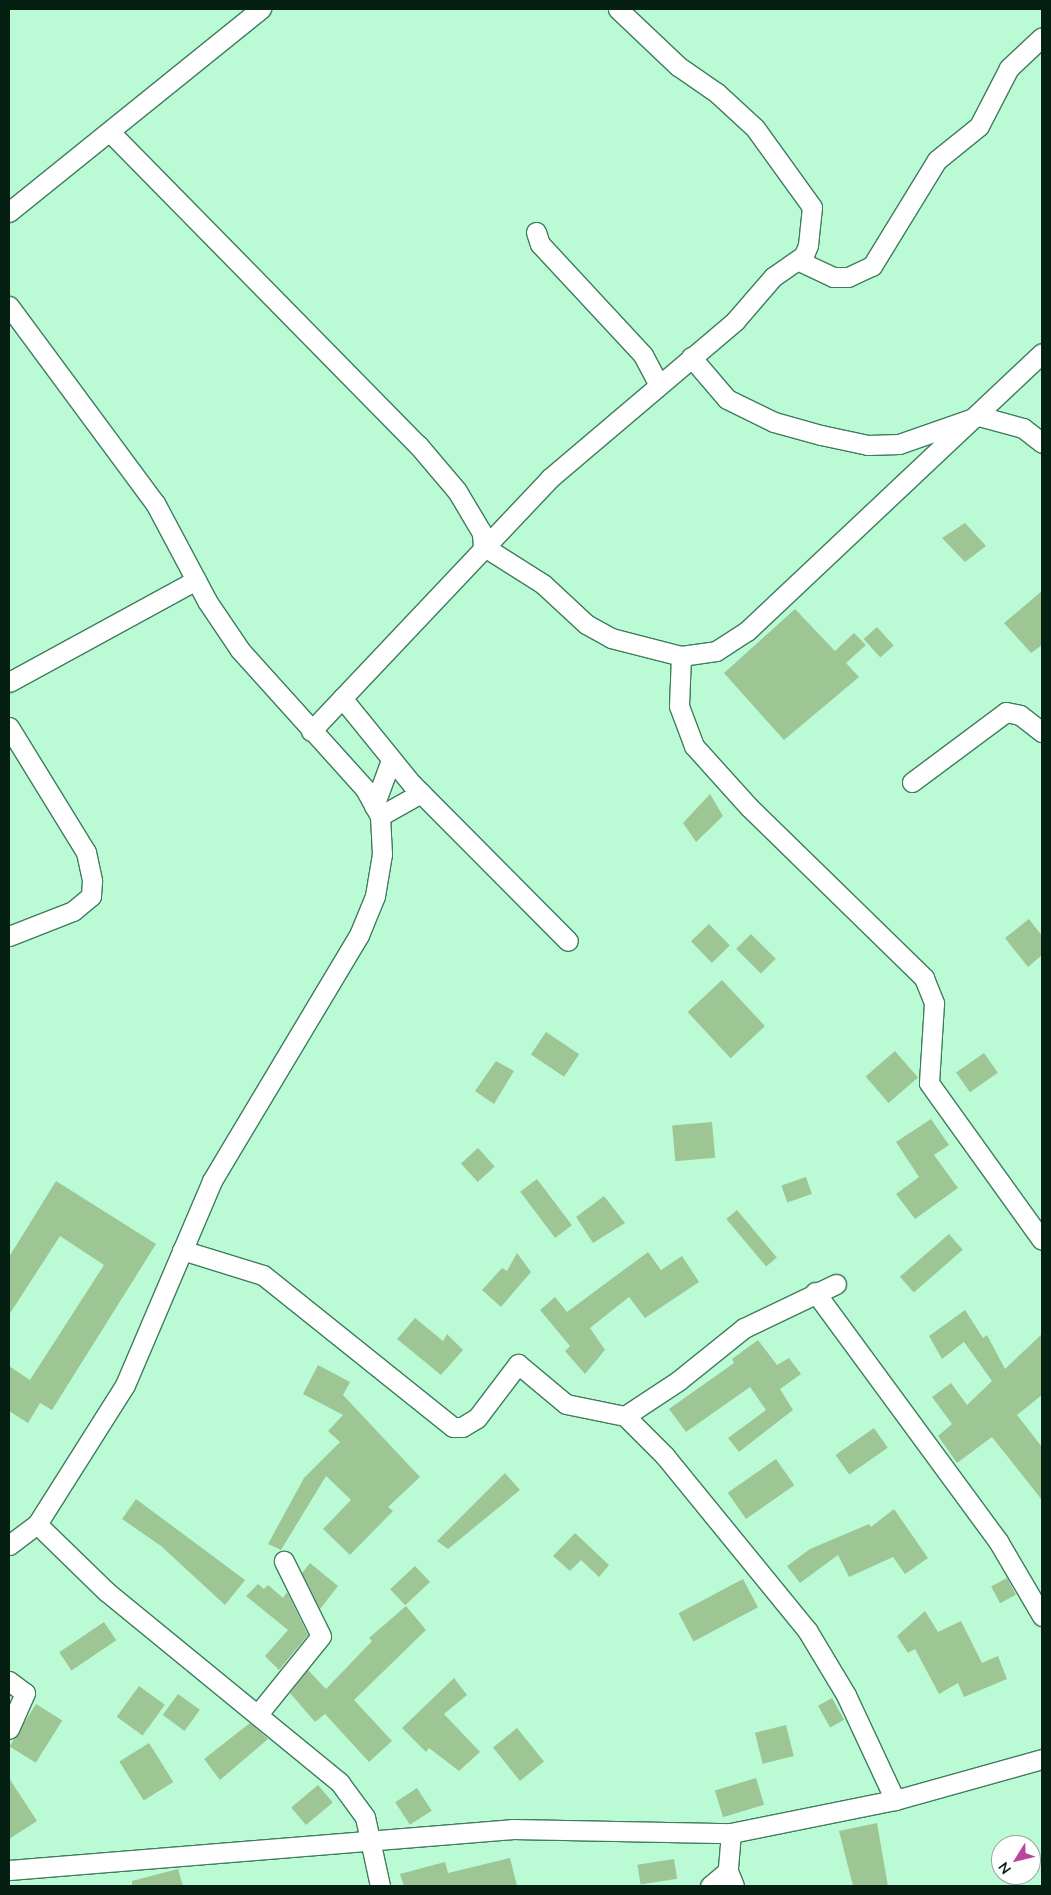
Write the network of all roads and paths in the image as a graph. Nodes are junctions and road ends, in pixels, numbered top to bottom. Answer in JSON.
{"nodes":[{"id":1,"x":262,"y":9,"type":"edge"},
{"id":2,"x":618,"y":9,"type":"edge"},
{"id":3,"x":1042,"y":37,"type":"edge"},
{"id":4,"x":110,"y":132,"type":"junction"},
{"id":5,"x":9,"y":212,"type":"edge"},
{"id":6,"x":536,"y":232,"type":"dead end"},
{"id":7,"x":799,"y":260,"type":"junction"},
{"id":8,"x":9,"y":306,"type":"edge"},
{"id":9,"x":1042,"y":353,"type":"edge"},
{"id":10,"x":690,"y":357,"type":"junction"},
{"id":11,"x":658,"y":383,"type":"junction"},
{"id":12,"x":978,"y":416,"type":"junction"},
{"id":13,"x":1042,"y":443,"type":"edge"},
{"id":14,"x":483,"y":546,"type":"junction"},
{"id":15,"x":196,"y":580,"type":"junction"},
{"id":16,"x":681,"y":656,"type":"junction"},
{"id":17,"x":9,"y":682,"type":"edge"},
{"id":18,"x":342,"y":698,"type":"junction"},
{"id":19,"x":9,"y":727,"type":"edge"},
{"id":20,"x":311,"y":730,"type":"junction"},
{"id":21,"x":1042,"y":732,"type":"edge"},
{"id":22,"x":391,"y":760,"type":"junction"},
{"id":23,"x":912,"y":782,"type":"dead end"},
{"id":24,"x":421,"y":793,"type":"junction"},
{"id":25,"x":377,"y":811,"type":"junction"},
{"id":26,"x":9,"y":936,"type":"edge"},
{"id":27,"x":568,"y":941,"type":"dead end"},
{"id":28,"x":1042,"y":1240,"type":"edge"},
{"id":29,"x":182,"y":1250,"type":"junction"},
{"id":30,"x":836,"y":1284,"type":"dead end"},
{"id":31,"x":815,"y":1292,"type":"junction"},
{"id":32,"x":625,"y":1416,"type":"junction"},
{"id":33,"x":37,"y":1524,"type":"junction"},
{"id":34,"x":9,"y":1545,"type":"edge"},
{"id":35,"x":284,"y":1561,"type":"dead end"},
{"id":36,"x":1042,"y":1616,"type":"edge"},
{"id":37,"x":9,"y":1681,"type":"edge"},
{"id":38,"x":258,"y":1714,"type":"junction"},
{"id":39,"x":9,"y":1729,"type":"edge"},
{"id":40,"x":1041,"y":1765,"type":"edge"},
{"id":41,"x":895,"y":1800,"type":"junction"},
{"id":42,"x":731,"y":1833,"type":"junction"},
{"id":43,"x":372,"y":1840,"type":"junction"},
{"id":44,"x":9,"y":1870,"type":"edge"},
{"id":45,"x":731,"y":1878,"type":"edge"},
{"id":46,"x":380,"y":1886,"type":"edge"},
{"id":47,"x":710,"y":1886,"type":"edge"}],
"edges":[{"from":1,"to":4,"type":"street"},
{"from":2,"to":7,"type":"street"},
{"from":3,"to":7,"type":"street"},
{"from":4,"to":5,"type":"street"},
{"from":4,"to":14,"type":"street"},
{"from":6,"to":11,"type":"street"},
{"from":7,"to":10,"type":"street"},
{"from":8,"to":15,"type":"street"},
{"from":9,"to":12,"type":"street"},
{"from":10,"to":11,"type":"street"},
{"from":10,"to":12,"type":"street"},
{"from":11,"to":14,"type":"street"},
{"from":12,"to":13,"type":"street"},
{"from":12,"to":16,"type":"street"},
{"from":14,"to":16,"type":"street"},
{"from":14,"to":18,"type":"street"},
{"from":15,"to":17,"type":"street"},
{"from":15,"to":20,"type":"street"},
{"from":16,"to":28,"type":"street"},
{"from":18,"to":20,"type":"street"},
{"from":18,"to":22,"type":"street"},
{"from":19,"to":26,"type":"street"},
{"from":20,"to":25,"type":"street"},
{"from":21,"to":23,"type":"street"},
{"from":22,"to":24,"type":"street"},
{"from":22,"to":25,"type":"street"},
{"from":24,"to":25,"type":"street"},
{"from":24,"to":27,"type":"street"},
{"from":25,"to":29,"type":"street"},
{"from":29,"to":32,"type":"street"},
{"from":29,"to":33,"type":"street"},
{"from":30,"to":31,"type":"street"},
{"from":31,"to":32,"type":"street"},
{"from":31,"to":36,"type":"street"},
{"from":32,"to":41,"type":"street"},
{"from":33,"to":34,"type":"street"},
{"from":33,"to":38,"type":"street"},
{"from":35,"to":38,"type":"street"},
{"from":37,"to":39,"type":"street"},
{"from":38,"to":43,"type":"street"},
{"from":40,"to":41,"type":"street"},
{"from":41,"to":42,"type":"street"},
{"from":42,"to":43,"type":"street"},
{"from":42,"to":45,"type":"street"},
{"from":43,"to":44,"type":"street"},
{"from":43,"to":46,"type":"street"},
{"from":45,"to":47,"type":"street"}]}
